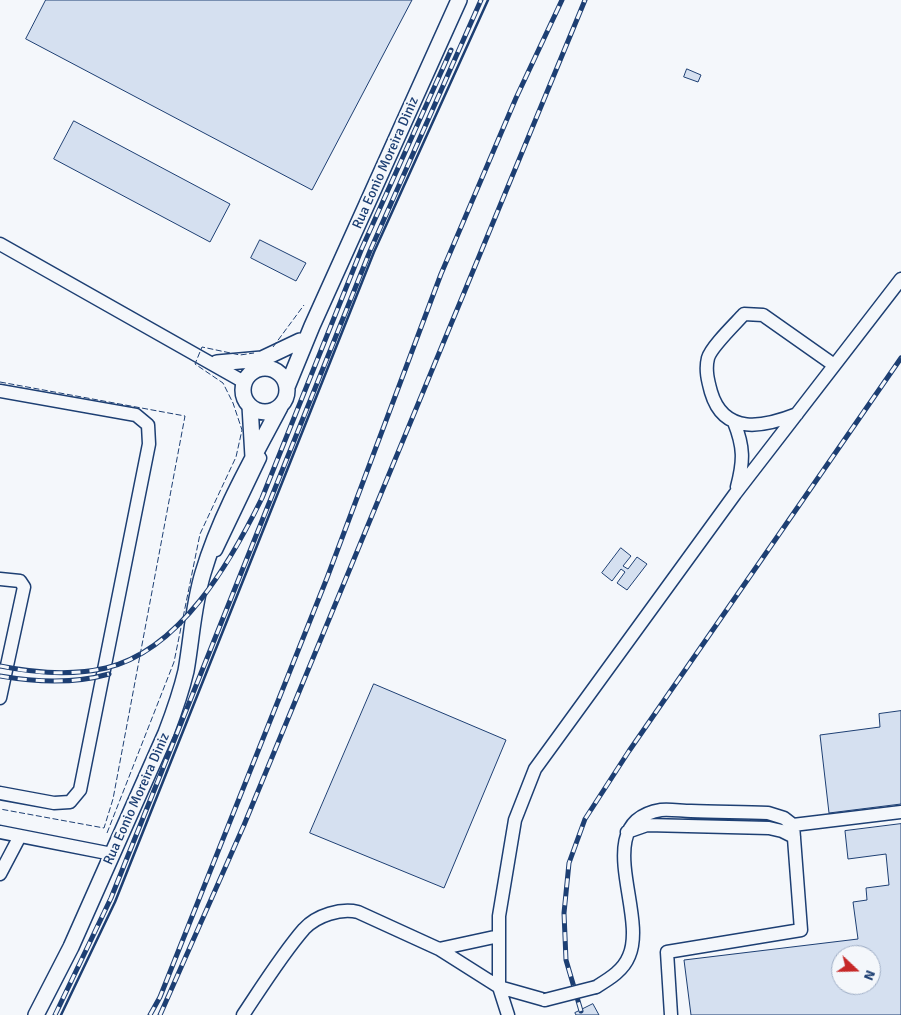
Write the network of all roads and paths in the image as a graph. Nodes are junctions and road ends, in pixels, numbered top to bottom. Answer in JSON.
{"nodes":[{"id":1,"x":459,"y":0,"type":"edge"},
{"id":2,"x":0,"y":244,"type":"edge"},
{"id":3,"x":901,"y":279,"type":"edge"},
{"id":4,"x":312,"y":326,"type":"junction"},
{"id":5,"x":300,"y":341,"type":"junction"},
{"id":6,"x":197,"y":355,"type":"junction"},
{"id":7,"x":217,"y":363,"type":"junction"},
{"id":8,"x":834,"y":365,"type":"junction"},
{"id":9,"x":266,"y":367,"type":"junction"},
{"id":10,"x":246,"y":378,"type":"junction"},
{"id":11,"x":0,"y":390,"type":"edge"},
{"id":12,"x":284,"y":397,"type":"junction"},
{"id":13,"x":250,"y":406,"type":"junction"},
{"id":14,"x":797,"y":413,"type":"junction"},
{"id":15,"x":734,"y":422,"type":"junction"},
{"id":16,"x":253,"y":459,"type":"junction"},
{"id":17,"x":735,"y":494,"type":"junction"},
{"id":18,"x":203,"y":572,"type":"junction"},
{"id":19,"x":0,"y":579,"type":"edge"},
{"id":20,"x":0,"y":698,"type":"edge"},
{"id":21,"x":0,"y":793,"type":"edge"},
{"id":22,"x":901,"y":812,"type":"edge"},
{"id":23,"x":794,"y":831,"type":"junction"},
{"id":24,"x":0,"y":832,"type":"edge"},
{"id":25,"x":20,"y":836,"type":"junction"},
{"id":26,"x":112,"y":854,"type":"junction"},
{"id":27,"x":0,"y":874,"type":"edge"},
{"id":28,"x":499,"y":936,"type":"junction"},
{"id":29,"x":439,"y":950,"type":"junction"},
{"id":30,"x":498,"y":987,"type":"junction"},
{"id":31,"x":36,"y":1015,"type":"edge"},
{"id":32,"x":243,"y":1015,"type":"edge"},
{"id":33,"x":508,"y":1015,"type":"edge"},
{"id":34,"x":671,"y":1015,"type":"edge"}],
"edges":[{"from":1,"to":4,"type":"main road","name":"Rua Eonio Moreira Diniz"},
{"from":2,"to":6,"type":"street"},
{"from":3,"to":8,"type":"street"},
{"from":4,"to":5,"type":"main road","name":"Rua Eonio Moreira Diniz"},
{"from":4,"to":12,"type":"main road","name":"Rua Eonio Moreira Diniz"},
{"from":5,"to":7,"type":"main road"},
{"from":5,"to":9,"type":"main road","name":"Rua Eonio Moreira Diniz"},
{"from":6,"to":7,"type":"street"},
{"from":6,"to":10,"type":"street"},
{"from":7,"to":10,"type":"street"},
{"from":8,"to":14,"type":"street"},
{"from":8,"to":15,"type":"street"},
{"from":9,"to":10,"type":"main road"},
{"from":9,"to":12,"type":"main road"},
{"from":10,"to":13,"type":"main road"},
{"from":11,"to":21,"type":"street"},
{"from":12,"to":13,"type":"main road"},
{"from":12,"to":16,"type":"main road","name":"Rua Eonio Moreira Diniz"},
{"from":12,"to":18,"type":"street","name":"Rua Eonio Moreira Diniz"},
{"from":13,"to":16,"type":"main road","name":"Rua Eonio Moreira Diniz"},
{"from":14,"to":15,"type":"street"},
{"from":14,"to":17,"type":"street"},
{"from":15,"to":17,"type":"street"},
{"from":16,"to":18,"type":"main road","name":"Rua Eonio Moreira Diniz"},
{"from":17,"to":28,"type":"street"},
{"from":18,"to":26,"type":"main road","name":"Rua Eonio Moreira Diniz"},
{"from":19,"to":20,"type":"street"},
{"from":22,"to":23,"type":"street"},
{"from":23,"to":30,"type":"street","bridge":true},
{"from":23,"to":34,"type":"street"},
{"from":24,"to":25,"type":"street"},
{"from":25,"to":26,"type":"street"},
{"from":25,"to":27,"type":"street"},
{"from":26,"to":31,"type":"main road","name":"Rua Eonio Moreira Diniz"},
{"from":28,"to":29,"type":"street"},
{"from":28,"to":30,"type":"street"},
{"from":29,"to":30,"type":"street"},
{"from":29,"to":32,"type":"street"},
{"from":30,"to":33,"type":"street"}]}
